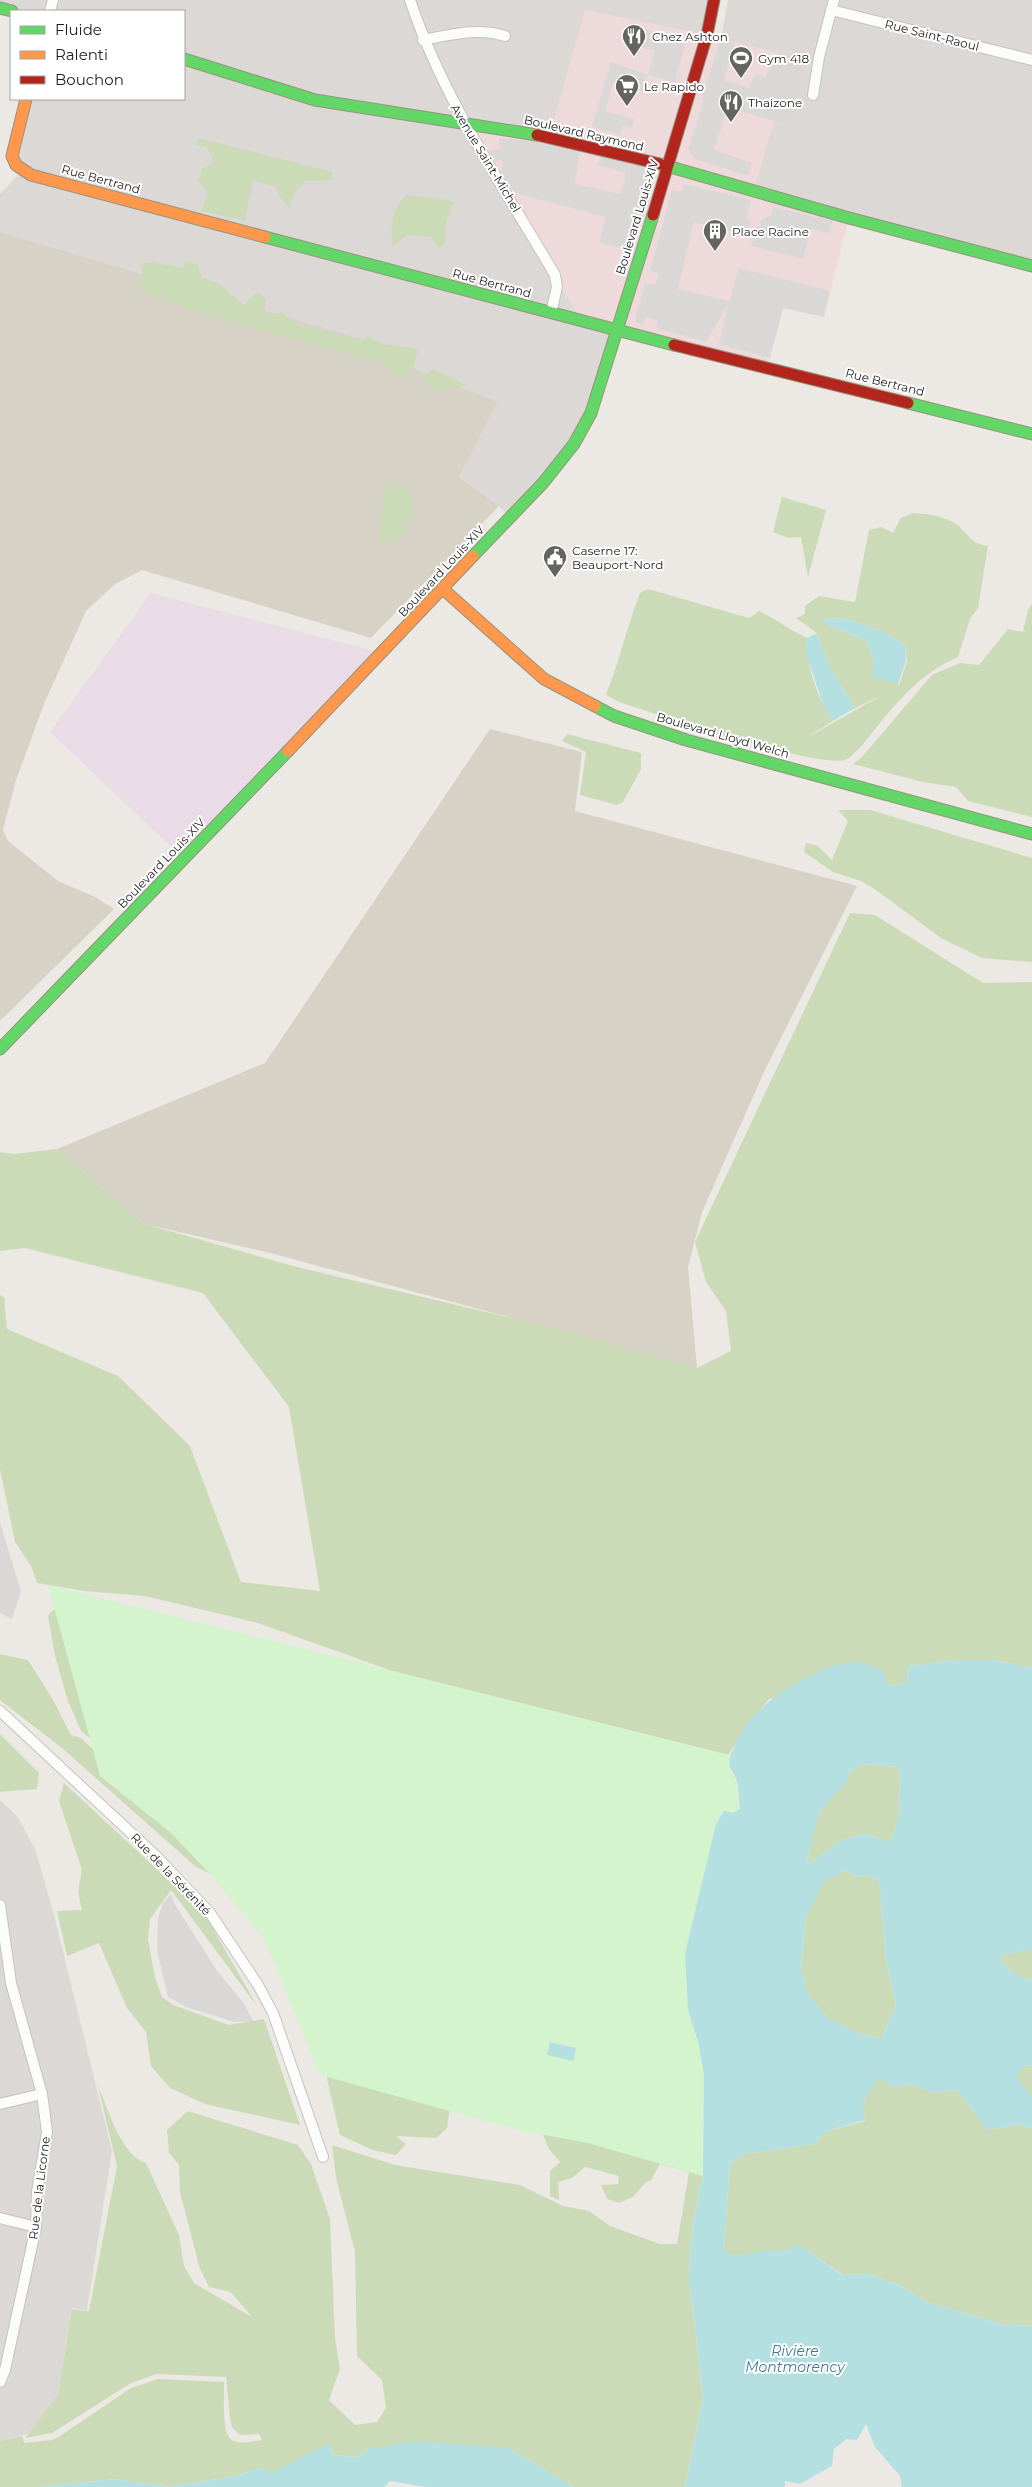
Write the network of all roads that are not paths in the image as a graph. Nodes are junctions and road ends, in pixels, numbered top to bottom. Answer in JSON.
{"nodes":[{"id":1,"x":410,"y":0,"type":"edge"},
{"id":2,"x":714,"y":0,"type":"edge"},
{"id":3,"x":832,"y":5,"type":"edge"},
{"id":4,"x":505,"y":36,"type":"dead end"},
{"id":5,"x":423,"y":40,"type":"junction"},
{"id":6,"x":185,"y":59,"type":"edge"},
{"id":7,"x":1032,"y":60,"type":"edge"},
{"id":8,"x":813,"y":95,"type":"dead end"},
{"id":9,"x":26,"y":100,"type":"edge"},
{"id":10,"x":468,"y":126,"type":"junction"},
{"id":11,"x":668,"y":166,"type":"junction"},
{"id":12,"x":1032,"y":266,"type":"edge"},
{"id":13,"x":551,"y":313,"type":"junction"},
{"id":14,"x":616,"y":331,"type":"junction"},
{"id":15,"x":1032,"y":434,"type":"edge"},
{"id":16,"x":443,"y":589,"type":"junction"},
{"id":17,"x":1032,"y":834,"type":"edge"},
{"id":18,"x":0,"y":1049,"type":"edge"},
{"id":19,"x":0,"y":1711,"type":"edge"},
{"id":20,"x":0,"y":1905,"type":"edge"},
{"id":21,"x":11,"y":1983,"type":"junction"},
{"id":22,"x":0,"y":1985,"type":"edge"},
{"id":23,"x":42,"y":2094,"type":"junction"},
{"id":24,"x":0,"y":2104,"type":"edge"},
{"id":25,"x":323,"y":2157,"type":"dead end"},
{"id":26,"x":0,"y":2218,"type":"edge"},
{"id":27,"x":36,"y":2227,"type":"junction"},
{"id":28,"x":0,"y":2382,"type":"edge"}],
"edges":[{"from":1,"to":5,"type":"street","name":"Avenue Saint-Michel"},
{"from":2,"to":11,"type":"street","name":"Boulevard Louis-XIV"},
{"from":3,"to":7,"type":"street","name":"Rue Saint-Raoul"},
{"from":3,"to":8,"type":"street","name":"Rue Saint-Raoul"},
{"from":4,"to":5,"type":"street"},
{"from":5,"to":10,"type":"street","name":"Avenue Saint-Michel"},
{"from":6,"to":10,"type":"street","name":"Boulevard Raymond"},
{"from":9,"to":13,"type":"street","name":"Rue Bertrand"},
{"from":10,"to":11,"type":"street","name":"Boulevard Raymond"},
{"from":10,"to":13,"type":"street","name":"Avenue Saint-Michel"},
{"from":11,"to":12,"type":"street","name":"Boulevard Raymond"},
{"from":11,"to":14,"type":"street","name":"Boulevard Louis-XIV"},
{"from":13,"to":14,"type":"street","name":"Rue Bertrand"},
{"from":14,"to":15,"type":"street","name":"Rue Bertrand"},
{"from":14,"to":16,"type":"street","name":"Boulevard Louis-XIV"},
{"from":16,"to":17,"type":"street","name":"Boulevard Lloyd Welch"},
{"from":16,"to":18,"type":"street","name":"Boulevard Louis-XIV"},
{"from":19,"to":25,"type":"street","name":"Rue de la Sérénité"},
{"from":20,"to":21,"type":"street","name":"Rue de la Licorne"},
{"from":21,"to":22,"type":"street"},
{"from":21,"to":23,"type":"street","name":"Rue de la Licorne"},
{"from":23,"to":24,"type":"street"},
{"from":23,"to":27,"type":"street","name":"Rue de la Licorne"},
{"from":26,"to":27,"type":"street"},
{"from":27,"to":28,"type":"street","name":"Rue de la Licorne"}]}
